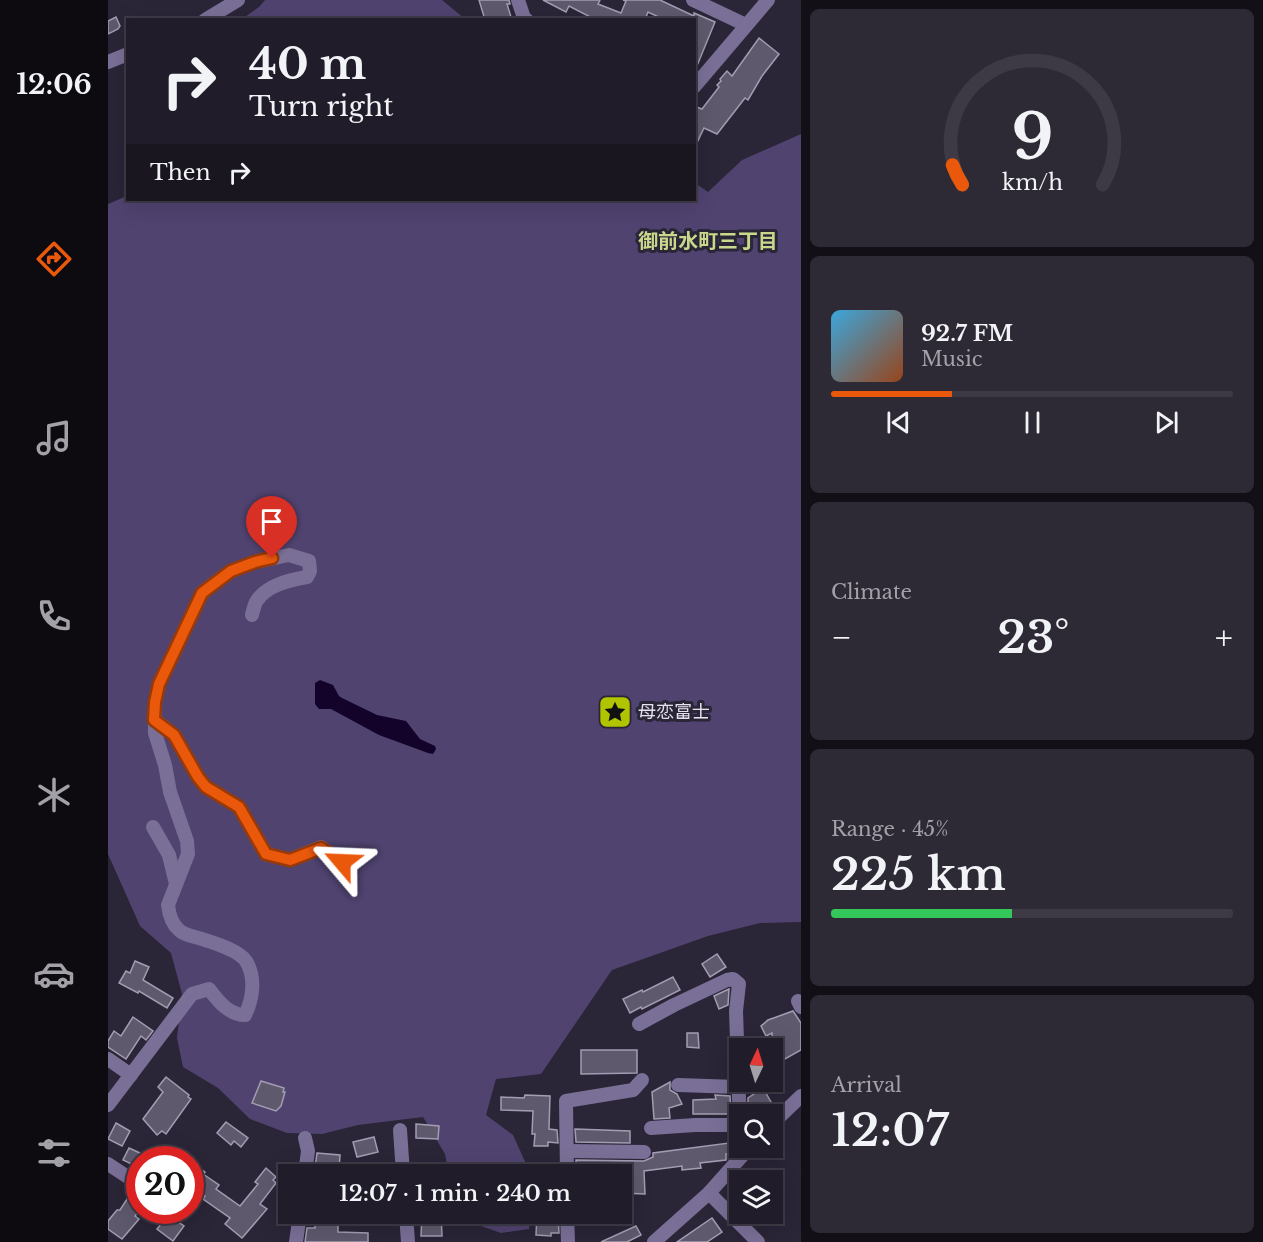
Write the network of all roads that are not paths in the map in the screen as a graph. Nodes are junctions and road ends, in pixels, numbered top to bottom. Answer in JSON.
{"nodes":[{"id":1,"x":238,"y":0,"type":"edge"},
{"id":2,"x":518,"y":0,"type":"edge"},
{"id":3,"x":693,"y":0,"type":"edge"},
{"id":4,"x":768,"y":0,"type":"edge"},
{"id":5,"x":209,"y":18,"type":"edge"},
{"id":6,"x":524,"y":18,"type":"edge"},
{"id":7,"x":746,"y":25,"type":"junction"},
{"id":8,"x":126,"y":55,"type":"edge"},
{"id":9,"x":108,"y":62,"type":"edge"},
{"id":10,"x":696,"y":85,"type":"edge"},
{"id":11,"x":252,"y":615,"type":"dead end"},
{"id":12,"x":154,"y":720,"type":"junction"},
{"id":13,"x":153,"y":827,"type":"dead end"},
{"id":14,"x":342,"y":862,"type":"dead end"},
{"id":15,"x":176,"y":884,"type":"junction"},
{"id":16,"x":639,"y":1024,"type":"dead end"},
{"id":17,"x":737,"y":1038,"type":"edge"},
{"id":18,"x":108,"y":1059,"type":"edge"},
{"id":19,"x":131,"y":1075,"type":"junction"},
{"id":20,"x":642,"y":1080,"type":"dead end"},
{"id":21,"x":678,"y":1085,"type":"dead end"},
{"id":22,"x":729,"y":1088,"type":"edge"},
{"id":23,"x":801,"y":1096,"type":"edge"},
{"id":24,"x":108,"y":1105,"type":"edge"},
{"id":25,"x":783,"y":1113,"type":"edge"},
{"id":26,"x":729,"y":1126,"type":"edge"},
{"id":27,"x":651,"y":1128,"type":"dead end"},
{"id":28,"x":400,"y":1130,"type":"dead end"},
{"id":29,"x":305,"y":1138,"type":"dead end"},
{"id":30,"x":568,"y":1151,"type":"junction"},
{"id":31,"x":644,"y":1152,"type":"dead end"},
{"id":32,"x":737,"y":1158,"type":"edge"},
{"id":33,"x":108,"y":1164,"type":"edge"},
{"id":34,"x":306,"y":1164,"type":"edge"},
{"id":35,"x":402,"y":1164,"type":"edge"},
{"id":36,"x":567,"y":1164,"type":"edge"},
{"id":37,"x":126,"y":1176,"type":"edge"},
{"id":38,"x":709,"y":1193,"type":"junction"},
{"id":39,"x":299,"y":1224,"type":"edge"},
{"id":40,"x":407,"y":1224,"type":"edge"},
{"id":41,"x":567,"y":1224,"type":"edge"},
{"id":42,"x":296,"y":1242,"type":"edge"},
{"id":43,"x":408,"y":1242,"type":"edge"},
{"id":44,"x":568,"y":1242,"type":"edge"},
{"id":45,"x":654,"y":1242,"type":"edge"},
{"id":46,"x":758,"y":1242,"type":"edge"}],
"edges":[{"from":1,"to":5,"type":"street"},
{"from":2,"to":6,"type":"street"},
{"from":3,"to":7,"type":"street"},
{"from":4,"to":7,"type":"street"},
{"from":7,"to":10,"type":"street"},
{"from":8,"to":9,"type":"street"},
{"from":11,"to":12,"type":"street"},
{"from":12,"to":14,"type":"street"},
{"from":12,"to":15,"type":"street"},
{"from":13,"to":15,"type":"street"},
{"from":15,"to":19,"type":"street"},
{"from":16,"to":17,"type":"street"},
{"from":18,"to":19,"type":"street"},
{"from":19,"to":24,"type":"street"},
{"from":20,"to":30,"type":"street"},
{"from":21,"to":22,"type":"street"},
{"from":23,"to":25,"type":"street"},
{"from":26,"to":27,"type":"street"},
{"from":28,"to":35,"type":"street"},
{"from":29,"to":34,"type":"street"},
{"from":30,"to":31,"type":"street"},
{"from":30,"to":36,"type":"street"},
{"from":32,"to":38,"type":"street"},
{"from":33,"to":37,"type":"street"},
{"from":38,"to":45,"type":"street"},
{"from":38,"to":46,"type":"street"},
{"from":39,"to":42,"type":"street"},
{"from":40,"to":43,"type":"street"},
{"from":41,"to":44,"type":"street"}]}
